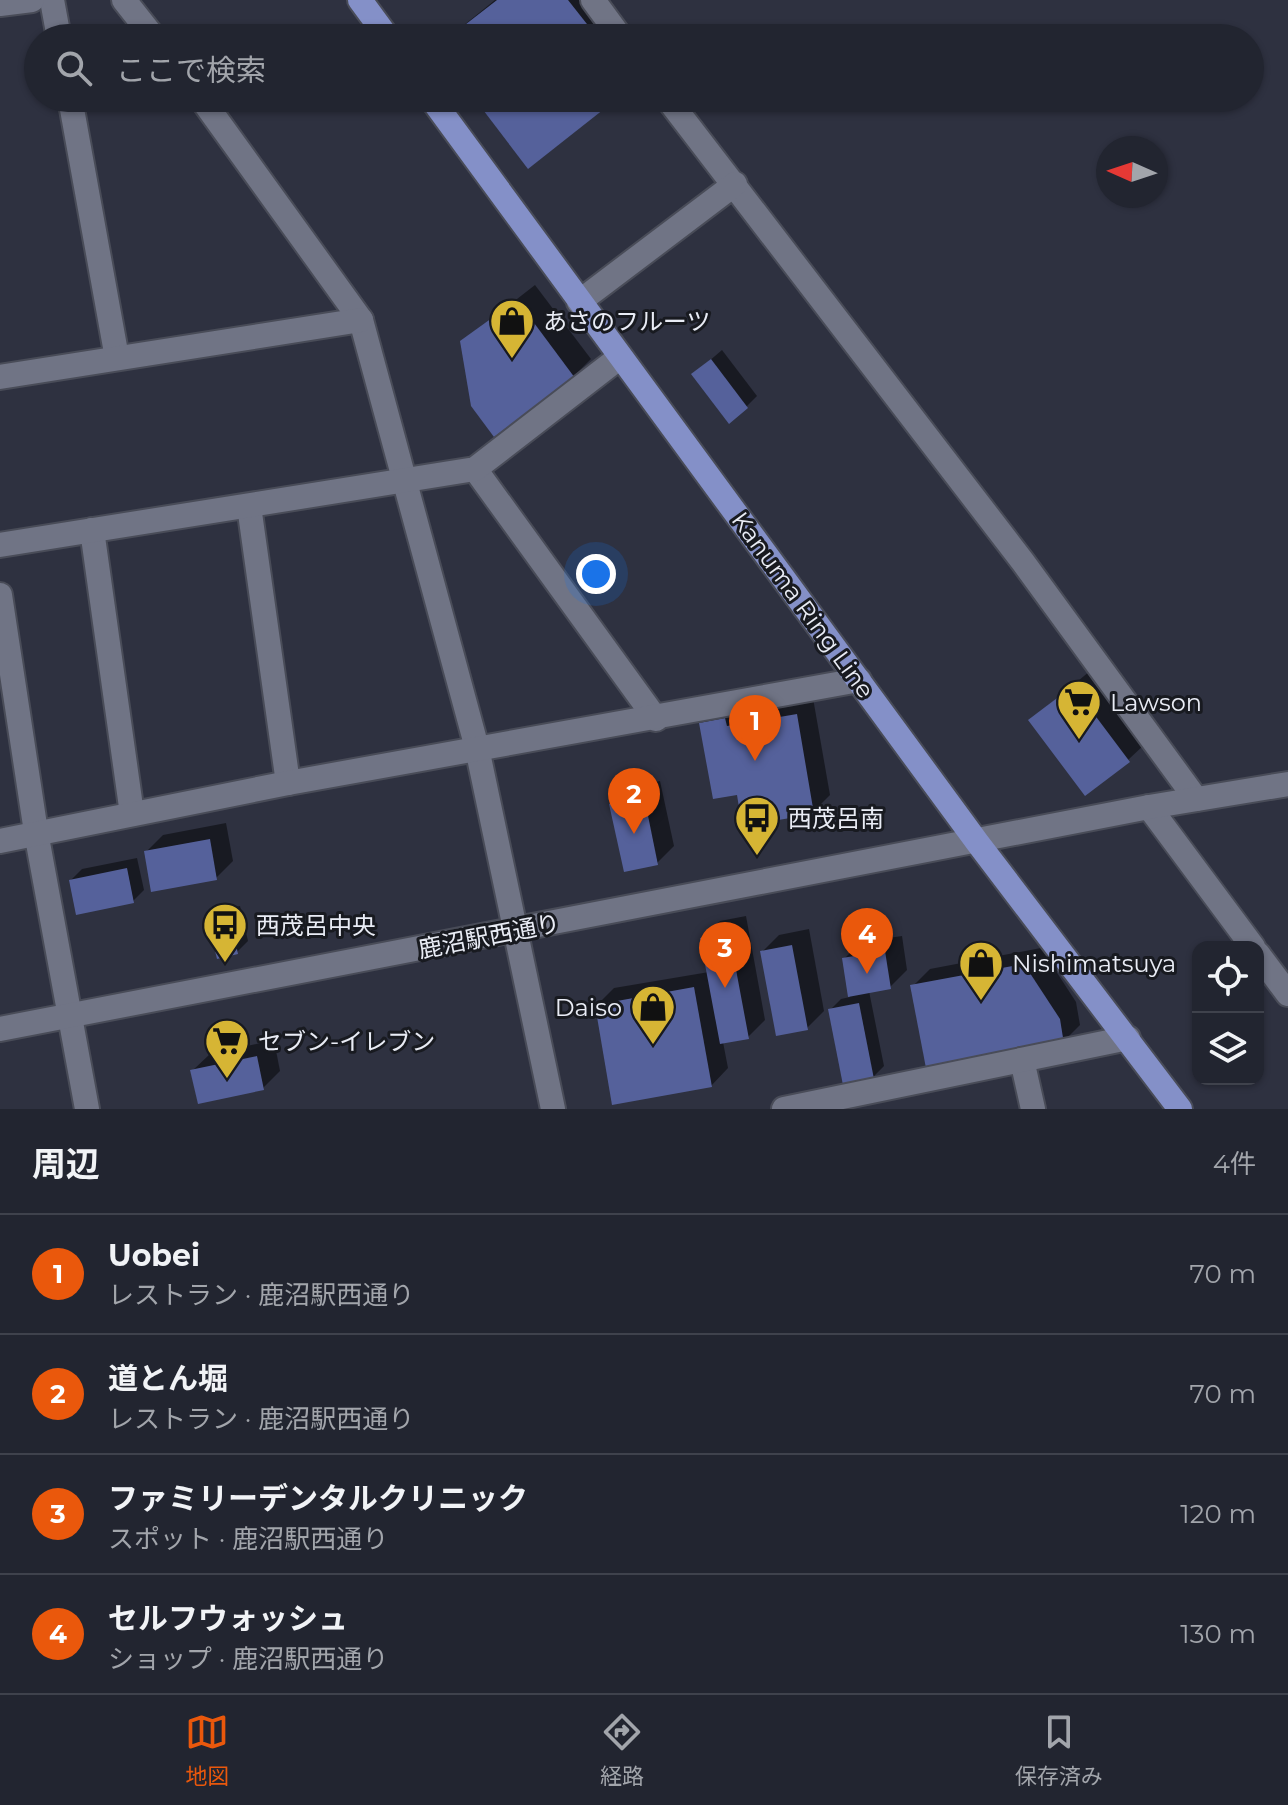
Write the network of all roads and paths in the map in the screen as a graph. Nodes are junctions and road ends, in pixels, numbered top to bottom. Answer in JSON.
{"nodes":[{"id":1,"x":32,"y":0,"type":"edge"},
{"id":2,"x":52,"y":0,"type":"edge"},
{"id":3,"x":124,"y":0,"type":"edge"},
{"id":4,"x":360,"y":0,"type":"edge"},
{"id":5,"x":593,"y":0,"type":"edge"},
{"id":6,"x":0,"y":4,"type":"edge"},
{"id":7,"x":56,"y":24,"type":"edge"},
{"id":8,"x":143,"y":24,"type":"edge"},
{"id":9,"x":378,"y":24,"type":"edge"},
{"id":10,"x":611,"y":24,"type":"edge"},
{"id":11,"x":73,"y":112,"type":"edge"},
{"id":12,"x":211,"y":112,"type":"edge"},
{"id":13,"x":441,"y":112,"type":"edge"},
{"id":14,"x":678,"y":112,"type":"edge"},
{"id":15,"x":735,"y":184,"type":"junction"},
{"id":16,"x":579,"y":302,"type":"junction"},
{"id":17,"x":361,"y":320,"type":"junction"},
{"id":18,"x":620,"y":357,"type":"junction"},
{"id":19,"x":117,"y":358,"type":"junction"},
{"id":20,"x":0,"y":377,"type":"edge"},
{"id":21,"x":475,"y":469,"type":"junction"},
{"id":22,"x":403,"y":481,"type":"junction"},
{"id":23,"x":249,"y":506,"type":"junction"},
{"id":24,"x":92,"y":530,"type":"junction"},
{"id":25,"x":0,"y":545,"type":"edge"},
{"id":26,"x":0,"y":595,"type":"edge"},
{"id":27,"x":859,"y":680,"type":"junction"},
{"id":28,"x":656,"y":719,"type":"junction"},
{"id":29,"x":477,"y":748,"type":"junction"},
{"id":30,"x":288,"y":783,"type":"junction"},
{"id":31,"x":1288,"y":784,"type":"edge"},
{"id":32,"x":1196,"y":799,"type":"junction"},
{"id":33,"x":1149,"y":807,"type":"junction"},
{"id":34,"x":132,"y":814,"type":"junction"},
{"id":35,"x":36,"y":832,"type":"junction"},
{"id":36,"x":0,"y":841,"type":"edge"},
{"id":37,"x":977,"y":842,"type":"junction"},
{"id":38,"x":514,"y":931,"type":"junction"},
{"id":39,"x":1249,"y":941,"type":"edge"},
{"id":40,"x":1264,"y":962,"type":"edge"},
{"id":41,"x":1288,"y":994,"type":"edge"},
{"id":42,"x":70,"y":1015,"type":"junction"},
{"id":43,"x":0,"y":1029,"type":"edge"},
{"id":44,"x":1128,"y":1038,"type":"junction"},
{"id":45,"x":1022,"y":1060,"type":"junction"},
{"id":46,"x":87,"y":1109,"type":"edge"},
{"id":47,"x":553,"y":1109,"type":"edge"},
{"id":48,"x":784,"y":1109,"type":"edge"},
{"id":49,"x":1033,"y":1109,"type":"edge"},
{"id":50,"x":1180,"y":1109,"type":"edge"}],
"edges":[{"from":1,"to":6,"type":"street"},
{"from":2,"to":7,"type":"street"},
{"from":3,"to":8,"type":"street"},
{"from":4,"to":9,"type":"main road"},
{"from":5,"to":10,"type":"street"},
{"from":11,"to":19,"type":"street"},
{"from":12,"to":17,"type":"street"},
{"from":13,"to":16,"type":"main road","name":"Kanuma Ring Line"},
{"from":14,"to":15,"type":"street"},
{"from":15,"to":16,"type":"street"},
{"from":15,"to":32,"type":"street"},
{"from":16,"to":18,"type":"main road","name":"Kanuma Ring Line"},
{"from":17,"to":19,"type":"street"},
{"from":17,"to":22,"type":"street"},
{"from":18,"to":21,"type":"street"},
{"from":18,"to":27,"type":"main road","name":"Kanuma Ring Line"},
{"from":19,"to":20,"type":"street"},
{"from":21,"to":22,"type":"street"},
{"from":21,"to":28,"type":"street"},
{"from":22,"to":23,"type":"street"},
{"from":22,"to":29,"type":"street"},
{"from":23,"to":24,"type":"street"},
{"from":23,"to":30,"type":"street"},
{"from":24,"to":25,"type":"street"},
{"from":24,"to":34,"type":"street"},
{"from":26,"to":35,"type":"street"},
{"from":27,"to":28,"type":"street"},
{"from":27,"to":37,"type":"main road","name":"Kanuma Ring Line"},
{"from":28,"to":29,"type":"street"},
{"from":29,"to":30,"type":"street"},
{"from":29,"to":38,"type":"street"},
{"from":30,"to":34,"type":"street"},
{"from":31,"to":32,"type":"street","name":"鹿沼駅西通り"},
{"from":32,"to":33,"type":"street","name":"鹿沼駅西通り"},
{"from":33,"to":37,"type":"street","name":"鹿沼駅西通り"},
{"from":33,"to":39,"type":"street"},
{"from":34,"to":35,"type":"street"},
{"from":35,"to":36,"type":"street"},
{"from":35,"to":42,"type":"street"},
{"from":37,"to":38,"type":"street","name":"鹿沼駅西通り"},
{"from":37,"to":44,"type":"main road","name":"Kanuma Ring Line"},
{"from":38,"to":42,"type":"street","name":"鹿沼駅西通り"},
{"from":38,"to":47,"type":"street"},
{"from":40,"to":41,"type":"street"},
{"from":42,"to":43,"type":"street","name":"鹿沼駅西通り"},
{"from":42,"to":46,"type":"street"},
{"from":44,"to":45,"type":"street"},
{"from":44,"to":50,"type":"main road","name":"Kanuma Ring Line"},
{"from":45,"to":48,"type":"street"},
{"from":45,"to":49,"type":"street"}]}
